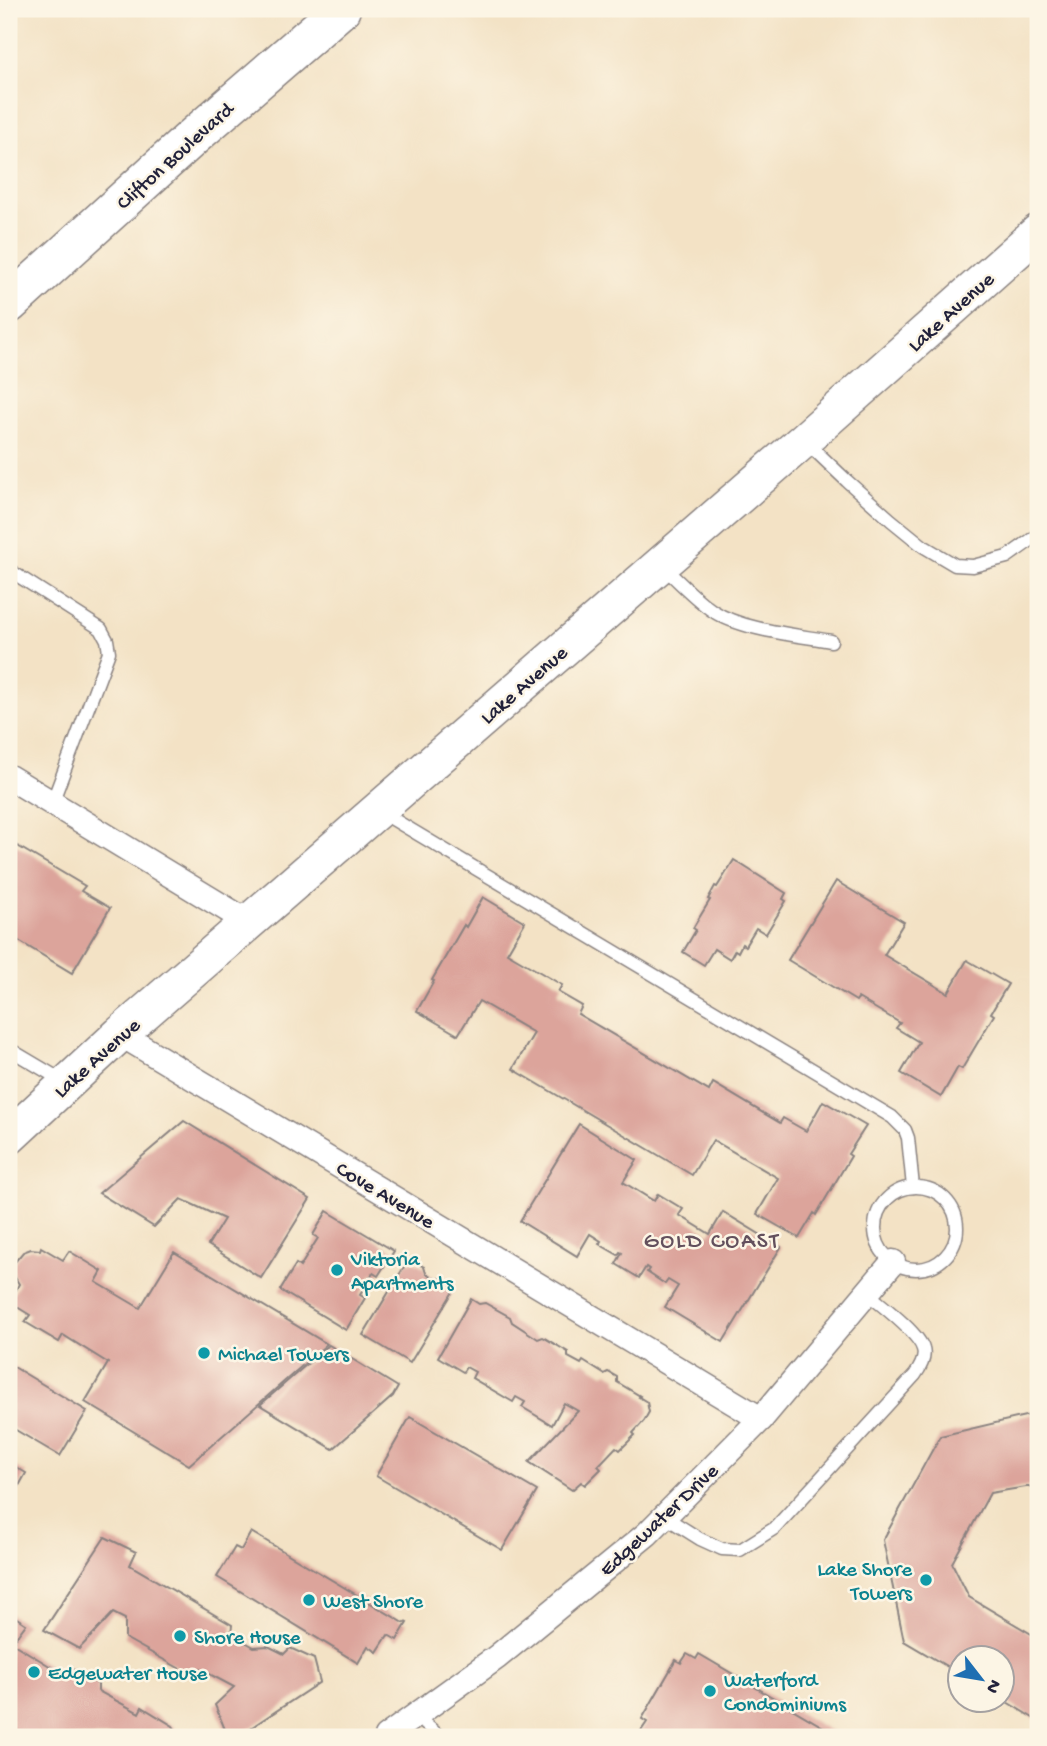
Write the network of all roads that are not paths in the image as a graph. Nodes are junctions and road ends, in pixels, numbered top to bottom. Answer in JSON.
{"nodes":[{"id":1,"x":341,"y":9,"type":"edge"},
{"id":2,"x":1038,"y":232,"type":"edge"},
{"id":3,"x":9,"y":304,"type":"edge"},
{"id":4,"x":804,"y":440,"type":"junction"},
{"id":5,"x":1038,"y":535,"type":"edge"},
{"id":6,"x":661,"y":564,"type":"junction"},
{"id":7,"x":9,"y":570,"type":"edge"},
{"id":8,"x":831,"y":640,"type":"dead end"},
{"id":9,"x":9,"y":777,"type":"edge"},
{"id":10,"x":52,"y":803,"type":"junction"},
{"id":11,"x":378,"y":810,"type":"junction"},
{"id":12,"x":248,"y":922,"type":"junction"},
{"id":13,"x":120,"y":1034,"type":"junction"},
{"id":14,"x":9,"y":1049,"type":"edge"},
{"id":15,"x":67,"y":1083,"type":"junction"},
{"id":16,"x":9,"y":1138,"type":"edge"},
{"id":17,"x":913,"y":1187,"type":"junction"},
{"id":18,"x":893,"y":1262,"type":"junction"},
{"id":19,"x":867,"y":1293,"type":"junction"},
{"id":20,"x":761,"y":1419,"type":"junction"},
{"id":21,"x":664,"y":1517,"type":"junction"},
{"id":22,"x":416,"y":1717,"type":"junction"},
{"id":23,"x":386,"y":1737,"type":"edge"},
{"id":24,"x":440,"y":1737,"type":"edge"}],
"edges":[{"from":1,"to":3,"type":"main road","name":"Clifton Boulevard"},
{"from":2,"to":4,"type":"street","name":"Lake Avenue"},
{"from":4,"to":5,"type":"lane"},
{"from":4,"to":6,"type":"street","name":"Lake Avenue"},
{"from":6,"to":8,"type":"lane"},
{"from":6,"to":11,"type":"street","name":"Lake Avenue"},
{"from":7,"to":10,"type":"lane"},
{"from":9,"to":10,"type":"street"},
{"from":10,"to":12,"type":"street"},
{"from":11,"to":12,"type":"street","name":"Lake Avenue"},
{"from":11,"to":17,"type":"lane"},
{"from":12,"to":13,"type":"street","name":"Lake Avenue"},
{"from":13,"to":15,"type":"street","name":"Lake Avenue"},
{"from":13,"to":20,"type":"street","name":"Cove Avenue"},
{"from":14,"to":15,"type":"lane"},
{"from":15,"to":16,"type":"street","name":"Lake Avenue"},
{"from":17,"to":18,"type":"lane"},
{"from":17,"to":18,"type":"lane"},
{"from":18,"to":19,"type":"street","name":"Edgewater Drive"},
{"from":19,"to":20,"type":"street","name":"Edgewater Drive"},
{"from":19,"to":21,"type":"lane"},
{"from":20,"to":21,"type":"street","name":"Edgewater Drive"},
{"from":21,"to":22,"type":"street","name":"Edgewater Drive"},
{"from":22,"to":23,"type":"street","name":"Edgewater Drive"},
{"from":22,"to":24,"type":"lane"}]}
